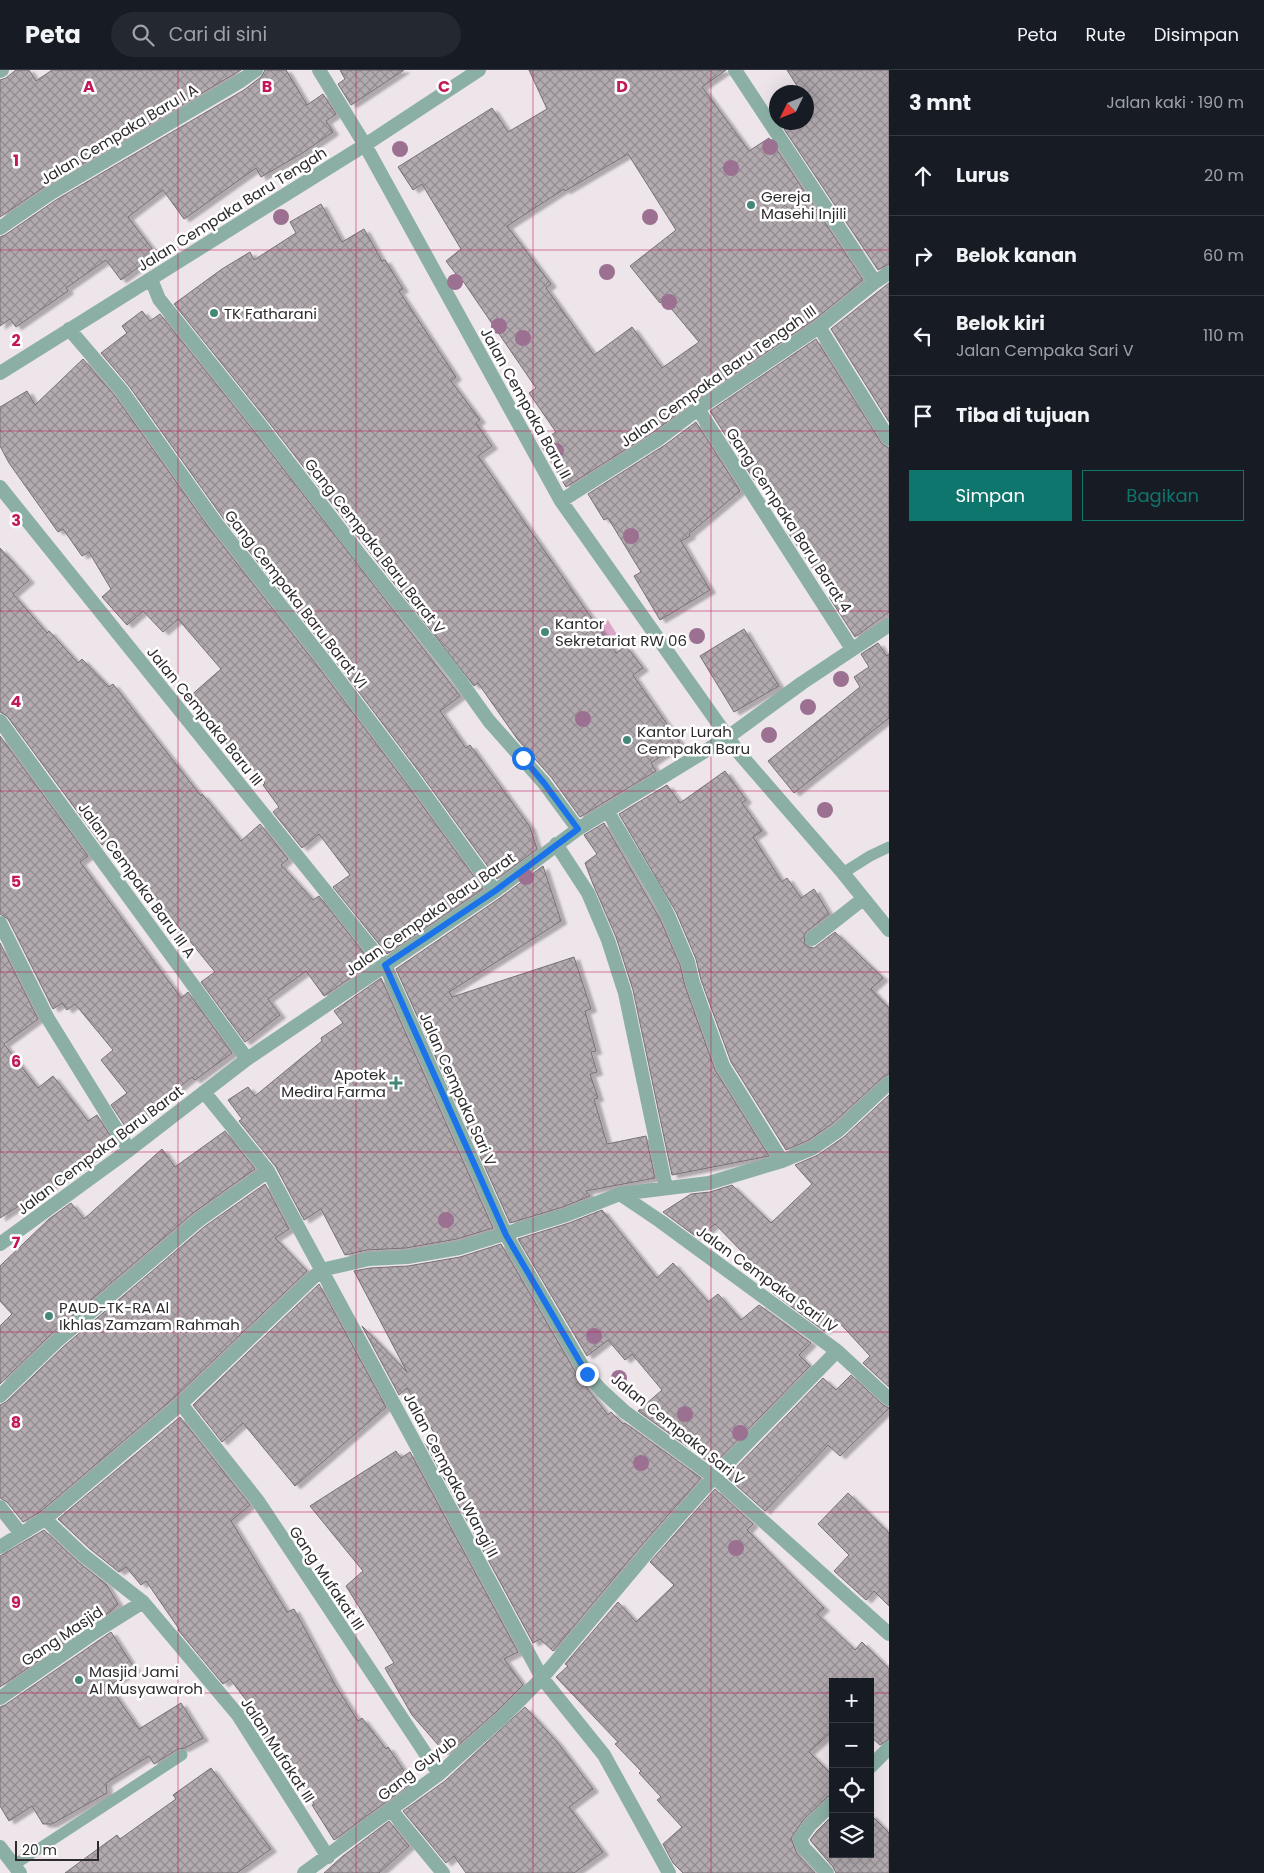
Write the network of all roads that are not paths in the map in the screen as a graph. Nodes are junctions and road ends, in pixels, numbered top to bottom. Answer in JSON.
{"nodes":[{"id":1,"x":256,"y":70,"type":"edge"},
{"id":2,"x":319,"y":70,"type":"edge"},
{"id":3,"x":479,"y":70,"type":"edge"},
{"id":4,"x":735,"y":70,"type":"edge"},
{"id":5,"x":365,"y":145,"type":"junction"},
{"id":6,"x":0,"y":228,"type":"edge"},
{"id":7,"x":889,"y":273,"type":"edge"},
{"id":8,"x":151,"y":280,"type":"junction"},
{"id":9,"x":875,"y":282,"type":"junction"},
{"id":10,"x":819,"y":327,"type":"junction"},
{"id":11,"x":69,"y":329,"type":"junction"},
{"id":12,"x":0,"y":373,"type":"edge"},
{"id":13,"x":698,"y":409,"type":"junction"},
{"id":14,"x":889,"y":439,"type":"edge"},
{"id":15,"x":0,"y":487,"type":"edge"},
{"id":16,"x":561,"y":502,"type":"junction"},
{"id":17,"x":889,"y":626,"type":"edge"},
{"id":18,"x":852,"y":649,"type":"junction"},
{"id":19,"x":0,"y":721,"type":"edge"},
{"id":20,"x":728,"y":737,"type":"junction"},
{"id":21,"x":608,"y":812,"type":"junction"},
{"id":22,"x":578,"y":829,"type":"junction"},
{"id":23,"x":556,"y":844,"type":"junction"},
{"id":24,"x":889,"y":847,"type":"edge"},
{"id":25,"x":843,"y":873,"type":"junction"},
{"id":26,"x":495,"y":891,"type":"junction"},
{"id":27,"x":864,"y":899,"type":"junction"},
{"id":28,"x":0,"y":923,"type":"edge"},
{"id":29,"x":889,"y":930,"type":"edge"},
{"id":30,"x":812,"y":938,"type":"dead end"},
{"id":31,"x":385,"y":965,"type":"junction"},
{"id":32,"x":247,"y":1059,"type":"junction"},
{"id":33,"x":889,"y":1083,"type":"edge"},
{"id":34,"x":204,"y":1092,"type":"junction"},
{"id":35,"x":129,"y":1150,"type":"junction"},
{"id":36,"x":782,"y":1161,"type":"junction"},
{"id":37,"x":268,"y":1171,"type":"junction"},
{"id":38,"x":666,"y":1188,"type":"junction"},
{"id":39,"x":620,"y":1194,"type":"junction"},
{"id":40,"x":506,"y":1235,"type":"junction"},
{"id":41,"x":2,"y":1239,"type":"edge"},
{"id":42,"x":321,"y":1270,"type":"junction"},
{"id":43,"x":837,"y":1351,"type":"junction"},
{"id":44,"x":0,"y":1396,"type":"edge"},
{"id":45,"x":889,"y":1399,"type":"edge"},
{"id":46,"x":181,"y":1404,"type":"junction"},
{"id":47,"x":714,"y":1477,"type":"junction"},
{"id":48,"x":0,"y":1507,"type":"edge"},
{"id":49,"x":45,"y":1519,"type":"junction"},
{"id":50,"x":21,"y":1534,"type":"junction"},
{"id":51,"x":0,"y":1547,"type":"edge"},
{"id":52,"x":143,"y":1602,"type":"junction"},
{"id":53,"x":889,"y":1634,"type":"edge"},
{"id":54,"x":542,"y":1678,"type":"junction"},
{"id":55,"x":0,"y":1698,"type":"edge"},
{"id":56,"x":889,"y":1748,"type":"edge"},
{"id":57,"x":182,"y":1755,"type":"dead end"},
{"id":58,"x":874,"y":1763,"type":"edge"},
{"id":59,"x":439,"y":1774,"type":"junction"},
{"id":60,"x":829,"y":1807,"type":"edge"},
{"id":61,"x":392,"y":1810,"type":"junction"},
{"id":62,"x":0,"y":1847,"type":"edge"},
{"id":63,"x":328,"y":1857,"type":"junction"},
{"id":64,"x":17,"y":1869,"type":"edge"},
{"id":65,"x":304,"y":1873,"type":"edge"},
{"id":66,"x":443,"y":1873,"type":"edge"},
{"id":67,"x":669,"y":1873,"type":"edge"},
{"id":68,"x":827,"y":1873,"type":"edge"}],
"edges":[{"from":1,"to":6,"type":"street","name":"Jalan Cempaka Baru I A"},
{"from":2,"to":5,"type":"street","name":"Jalan Cempaka Baru II"},
{"from":3,"to":5,"type":"street","name":"Jalan Cempaka Baru Tengah"},
{"from":4,"to":9,"type":"street"},
{"from":5,"to":8,"type":"street","name":"Jalan Cempaka Baru Tengah"},
{"from":5,"to":16,"type":"street","name":"Jalan Cempaka Baru II"},
{"from":7,"to":9,"type":"street","name":"Jalan Cempaka Baru Tengah III"},
{"from":8,"to":11,"type":"street","name":"Jalan Cempaka Baru Tengah"},
{"from":8,"to":22,"type":"street","name":"Gang Cempaka Baru Barat V"},
{"from":9,"to":10,"type":"street","name":"Jalan Cempaka Baru Tengah III"},
{"from":10,"to":13,"type":"street","name":"Jalan Cempaka Baru Tengah III"},
{"from":10,"to":14,"type":"street"},
{"from":11,"to":12,"type":"street","name":"Jalan Cempaka Baru Tengah"},
{"from":11,"to":26,"type":"street","name":"Gang Cempaka Baru Barat VI"},
{"from":13,"to":16,"type":"street","name":"Jalan Cempaka Baru Tengah III"},
{"from":13,"to":18,"type":"street","name":"Gang Cempaka Baru Barat 4"},
{"from":15,"to":31,"type":"street","name":"Jalan Cempaka Baru III"},
{"from":16,"to":20,"type":"street","name":"Jalan Cempaka Baru II"},
{"from":17,"to":18,"type":"street","name":"Jalan Cempaka Baru Barat"},
{"from":18,"to":20,"type":"street","name":"Jalan Cempaka Baru Barat"},
{"from":19,"to":32,"type":"street","name":"Jalan Cempaka Baru III A"},
{"from":20,"to":21,"type":"street","name":"Jalan Cempaka Baru Barat"},
{"from":20,"to":25,"type":"street","name":"Jalan Cempaka Baru II"},
{"from":21,"to":22,"type":"street","name":"Jalan Cempaka Baru Barat"},
{"from":21,"to":36,"type":"street"},
{"from":22,"to":23,"type":"street","name":"Jalan Cempaka Baru Barat"},
{"from":23,"to":26,"type":"street","name":"Jalan Cempaka Baru Barat"},
{"from":23,"to":38,"type":"street"},
{"from":24,"to":25,"type":"lane"},
{"from":25,"to":27,"type":"street","name":"Jalan Cempaka Baru II"},
{"from":26,"to":31,"type":"street","name":"Jalan Cempaka Baru Barat"},
{"from":27,"to":29,"type":"street","name":"Jalan Cempaka Baru II"},
{"from":27,"to":30,"type":"street"},
{"from":28,"to":35,"type":"street"},
{"from":31,"to":32,"type":"street","name":"Jalan Cempaka Baru Barat"},
{"from":31,"to":40,"type":"street","name":"Jalan Cempaka Sari V"},
{"from":32,"to":34,"type":"street","name":"Jalan Cempaka Baru Barat"},
{"from":33,"to":36,"type":"street"},
{"from":34,"to":35,"type":"street","name":"Jalan Cempaka Baru Barat"},
{"from":34,"to":37,"type":"street","name":"Jalan Cempaka Wangi II"},
{"from":35,"to":41,"type":"street","name":"Jalan Cempaka Baru Barat"},
{"from":36,"to":38,"type":"street"},
{"from":37,"to":42,"type":"street","name":"Jalan Cempaka Wangi II"},
{"from":37,"to":44,"type":"street"},
{"from":38,"to":39,"type":"street"},
{"from":39,"to":40,"type":"street"},
{"from":39,"to":43,"type":"street","name":"Jalan Cempaka Sari IV"},
{"from":40,"to":42,"type":"street"},
{"from":40,"to":47,"type":"street","name":"Jalan Cempaka Sari V"},
{"from":42,"to":46,"type":"street"},
{"from":42,"to":54,"type":"street","name":"Jalan Cempaka Wangi II"},
{"from":43,"to":45,"type":"street","name":"Jalan Cempaka Sari IV"},
{"from":43,"to":47,"type":"street","name":"Gang Guyub"},
{"from":46,"to":49,"type":"street"},
{"from":46,"to":59,"type":"street","name":"Gang Mufakat III"},
{"from":47,"to":53,"type":"street","name":"Jalan Cempaka Sari V"},
{"from":47,"to":54,"type":"street","name":"Gang Guyub"},
{"from":48,"to":50,"type":"street"},
{"from":49,"to":50,"type":"street"},
{"from":49,"to":52,"type":"street","name":"Jalan Mufakat III"},
{"from":50,"to":51,"type":"street"},
{"from":52,"to":55,"type":"street","name":"Gang Masjid"},
{"from":52,"to":63,"type":"street","name":"Jalan Mufakat III"},
{"from":54,"to":59,"type":"street","name":"Gang Guyub"},
{"from":54,"to":67,"type":"street","name":"Jalan Cempaka Wangi II"},
{"from":56,"to":58,"type":"street"},
{"from":57,"to":64,"type":"lane"},
{"from":59,"to":61,"type":"street","name":"Gang Guyub"},
{"from":60,"to":68,"type":"street"},
{"from":61,"to":63,"type":"street","name":"Gang Guyub"},
{"from":61,"to":66,"type":"street"},
{"from":62,"to":64,"type":"street"},
{"from":63,"to":65,"type":"street","name":"Gang Guyub"}]}
